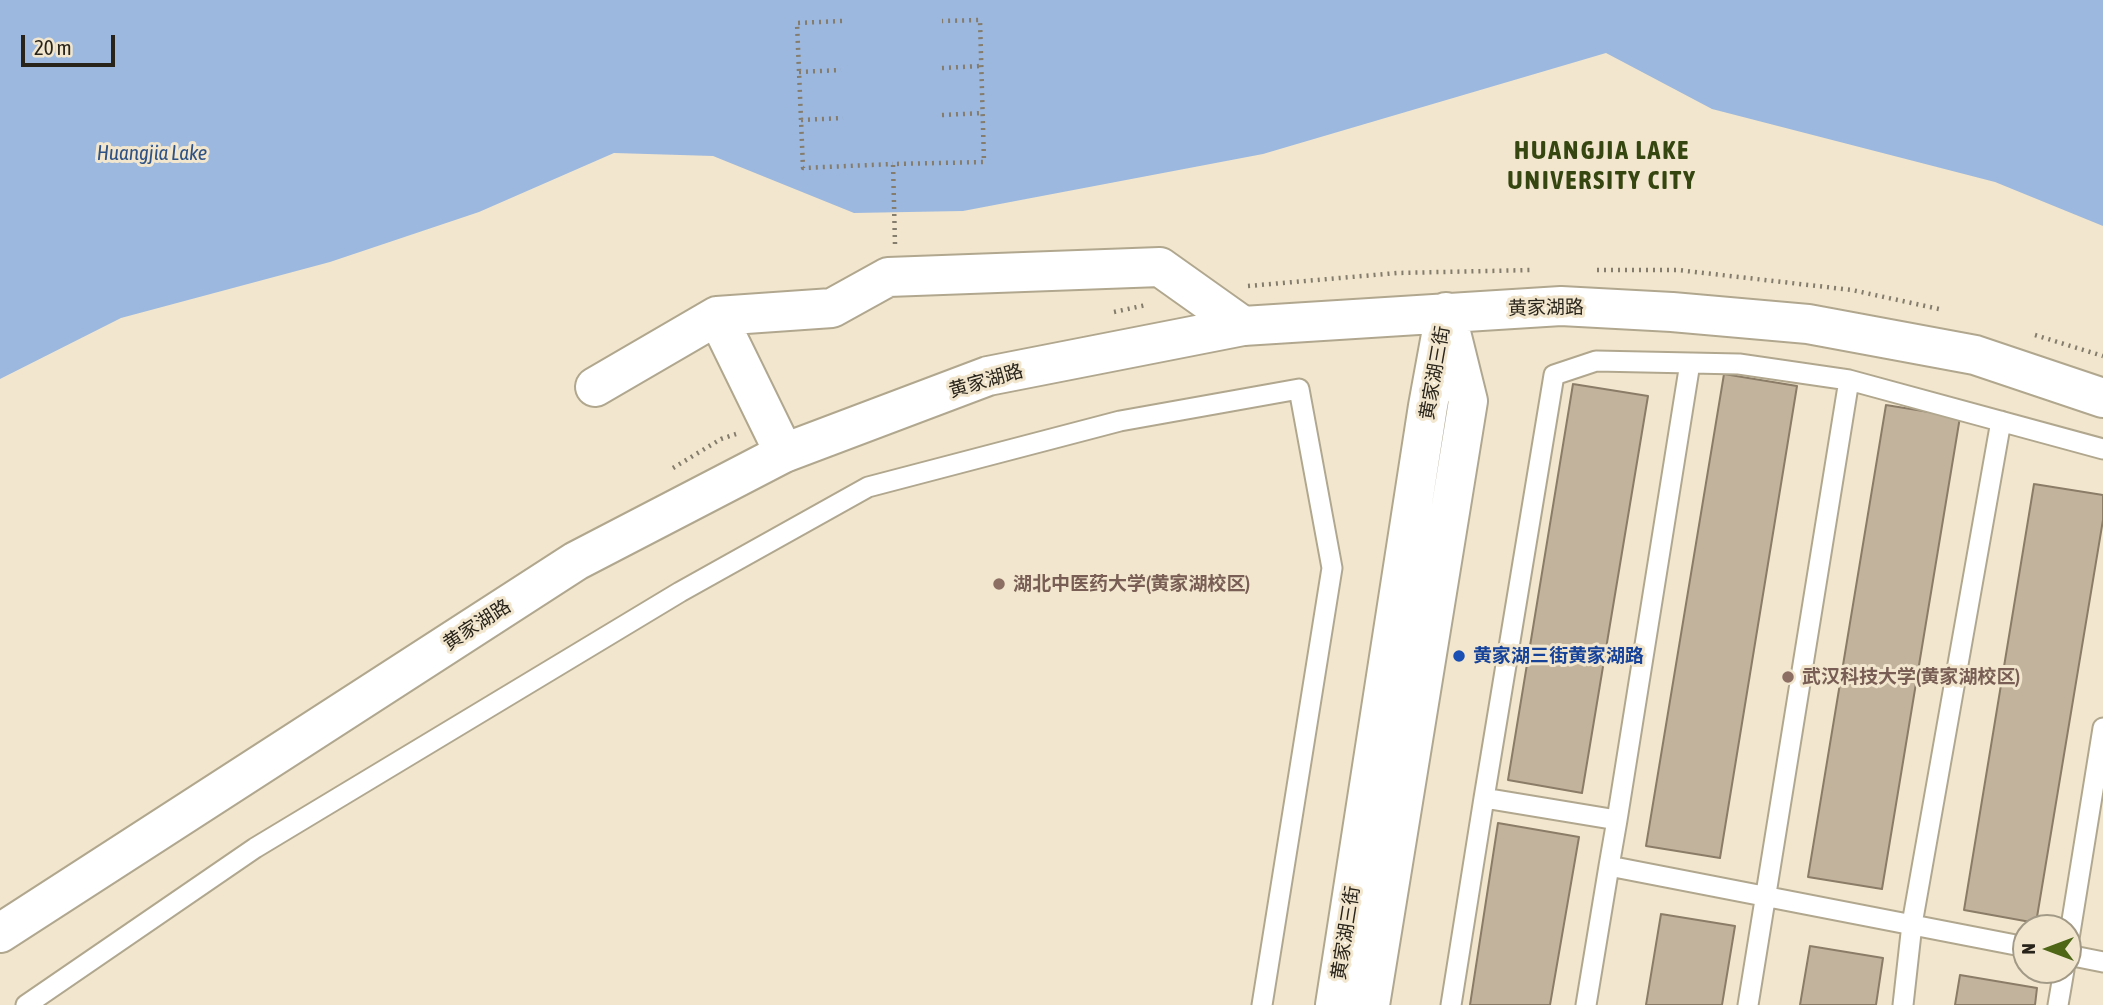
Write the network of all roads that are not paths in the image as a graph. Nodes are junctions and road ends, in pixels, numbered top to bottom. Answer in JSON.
{"nodes":[{"id":1,"x":1446,"y":312,"type":"junction"},
{"id":2,"x":718,"y":316,"type":"junction"},
{"id":3,"x":1243,"y":326,"type":"junction"},
{"id":4,"x":1690,"y":363,"type":"junction"},
{"id":5,"x":1849,"y":380,"type":"junction"},
{"id":6,"x":595,"y":387,"type":"dead end"},
{"id":7,"x":2103,"y":398,"type":"edge"},
{"id":8,"x":2001,"y":421,"type":"junction"},
{"id":9,"x":2103,"y":449,"type":"edge"},
{"id":10,"x":784,"y":453,"type":"junction"},
{"id":11,"x":2103,"y":728,"type":"edge"},
{"id":12,"x":1484,"y":798,"type":"junction"},
{"id":13,"x":1616,"y":821,"type":"junction"},
{"id":14,"x":1609,"y":866,"type":"junction"},
{"id":15,"x":1767,"y":897,"type":"junction"},
{"id":16,"x":2073,"y":914,"type":"edge"},
{"id":17,"x":1912,"y":924,"type":"junction"},
{"id":18,"x":0,"y":933,"type":"edge"},
{"id":19,"x":2012,"y":944,"type":"edge"},
{"id":20,"x":2082,"y":958,"type":"edge"},
{"id":21,"x":2103,"y":962,"type":"edge"},
{"id":22,"x":2062,"y":984,"type":"edge"},
{"id":23,"x":26,"y":1005,"type":"edge"},
{"id":24,"x":1262,"y":1005,"type":"edge"},
{"id":25,"x":1335,"y":1005,"type":"edge"},
{"id":26,"x":1370,"y":1005,"type":"edge"},
{"id":27,"x":1451,"y":1005,"type":"edge"},
{"id":28,"x":1586,"y":1005,"type":"edge"},
{"id":29,"x":1748,"y":1005,"type":"edge"},
{"id":30,"x":1903,"y":1005,"type":"edge"},
{"id":31,"x":2058,"y":1005,"type":"edge"}],
"edges":[{"from":1,"to":3,"type":"street","name":"黄家湖路"},
{"from":1,"to":7,"type":"street","name":"黄家湖路"},
{"from":1,"to":25,"type":"street","name":"黄家湖三街"},
{"from":1,"to":26,"type":"street","name":"黄家湖三街"},
{"from":2,"to":3,"type":"street"},
{"from":2,"to":6,"type":"street"},
{"from":2,"to":10,"type":"street"},
{"from":3,"to":10,"type":"street","name":"黄家湖路"},
{"from":4,"to":5,"type":"lane"},
{"from":4,"to":12,"type":"lane"},
{"from":4,"to":13,"type":"lane"},
{"from":5,"to":8,"type":"lane"},
{"from":5,"to":15,"type":"lane"},
{"from":8,"to":9,"type":"lane"},
{"from":8,"to":17,"type":"lane"},
{"from":10,"to":18,"type":"street","name":"黄家湖路"},
{"from":11,"to":16,"type":"lane"},
{"from":12,"to":13,"type":"lane"},
{"from":12,"to":27,"type":"lane"},
{"from":13,"to":14,"type":"lane"},
{"from":14,"to":15,"type":"lane"},
{"from":14,"to":28,"type":"lane"},
{"from":15,"to":17,"type":"lane"},
{"from":15,"to":29,"type":"lane"},
{"from":17,"to":19,"type":"lane"},
{"from":17,"to":30,"type":"lane"},
{"from":20,"to":21,"type":"lane"},
{"from":22,"to":31,"type":"lane"},
{"from":23,"to":24,"type":"lane"}]}
